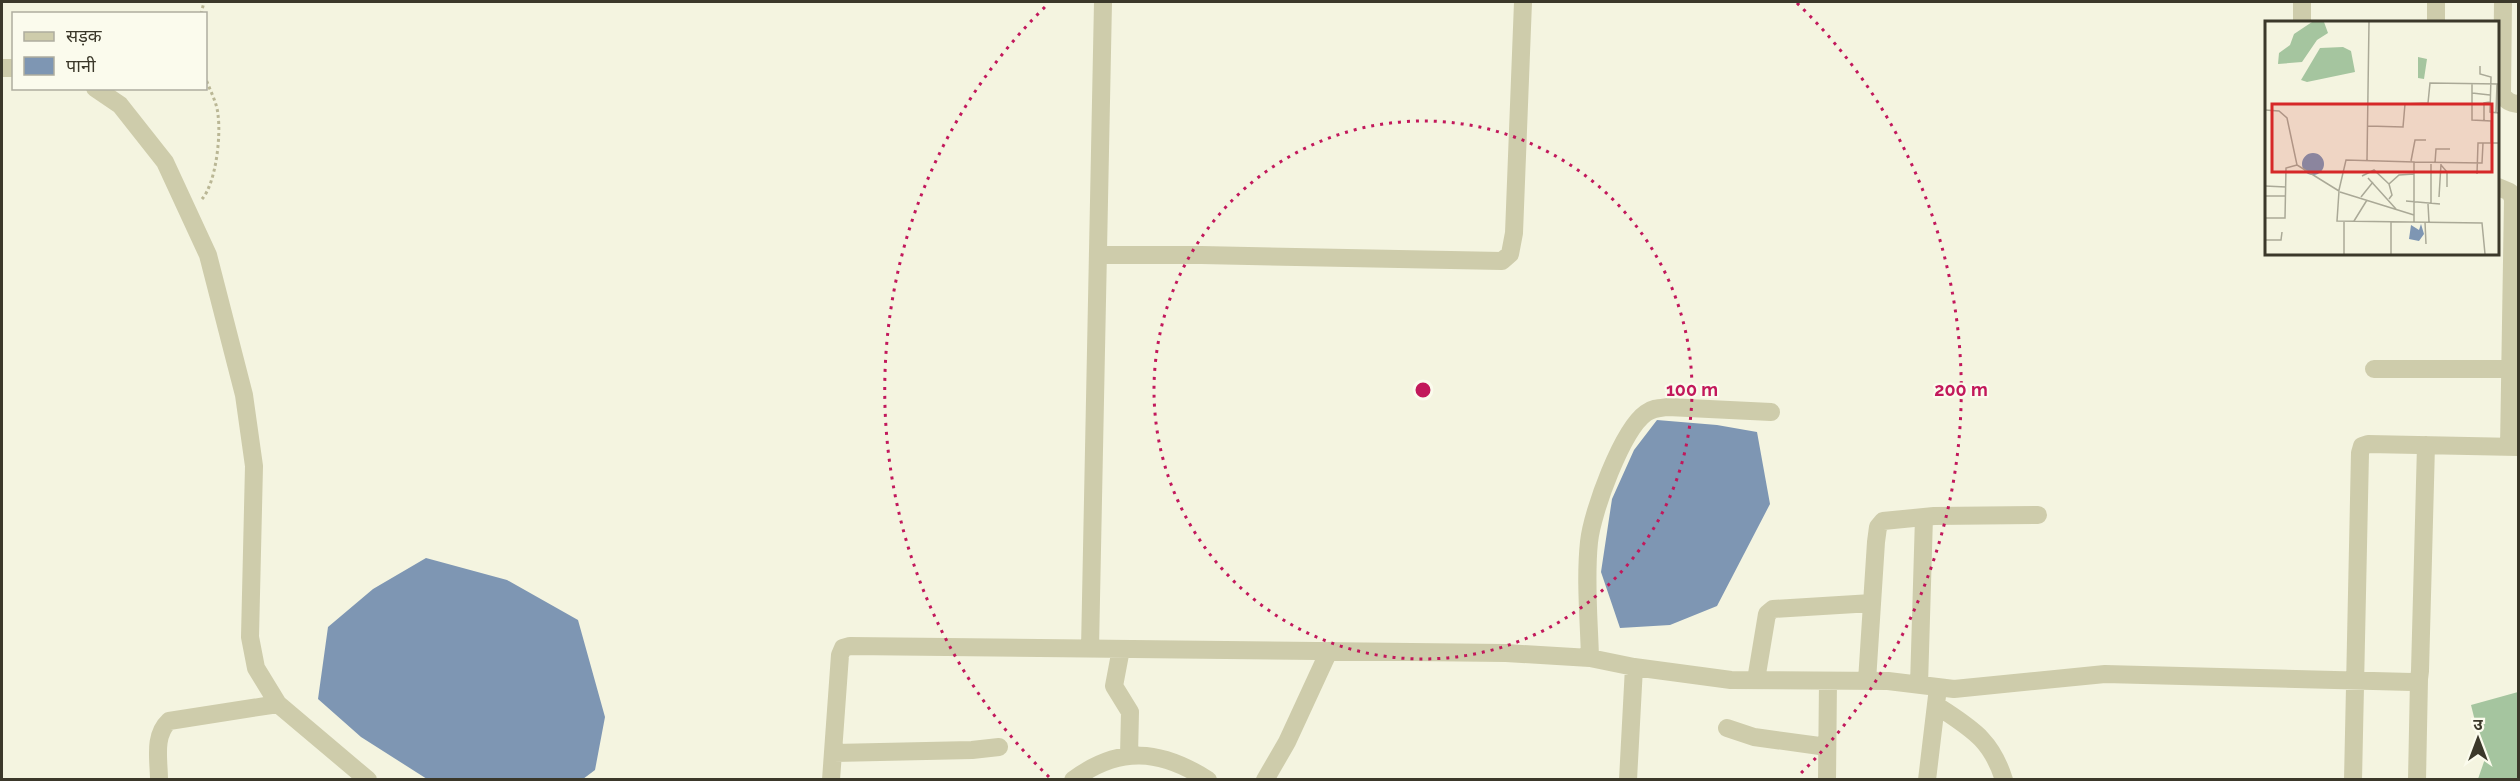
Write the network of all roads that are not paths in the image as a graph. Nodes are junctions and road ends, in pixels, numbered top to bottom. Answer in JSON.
{"nodes":[{"id":1,"x":1103,"y":2,"type":"edge"},
{"id":2,"x":1523,"y":2,"type":"edge"},
{"id":3,"x":2302,"y":2,"type":"edge"},
{"id":4,"x":2436,"y":2,"type":"edge"},
{"id":5,"x":2503,"y":2,"type":"edge"},
{"id":6,"x":2302,"y":21,"type":"edge"},
{"id":7,"x":2436,"y":21,"type":"edge"},
{"id":8,"x":98,"y":90,"type":"edge"},
{"id":9,"x":2518,"y":104,"type":"edge"},
{"id":10,"x":2499,"y":188,"type":"edge"},
{"id":11,"x":1098,"y":255,"type":"junction"},
{"id":12,"x":2515,"y":290,"type":"edge"},
{"id":13,"x":2513,"y":358,"type":"edge"},
{"id":14,"x":2374,"y":369,"type":"dead end"},
{"id":15,"x":1771,"y":412,"type":"dead end"},
{"id":16,"x":2426,"y":445,"type":"junction"},
{"id":17,"x":2514,"y":447,"type":"edge"},
{"id":18,"x":2038,"y":515,"type":"dead end"},
{"id":19,"x":1924,"y":517,"type":"junction"},
{"id":20,"x":1872,"y":603,"type":"junction"},
{"id":21,"x":1090,"y":649,"type":"junction"},
{"id":22,"x":1121,"y":649,"type":"junction"},
{"id":23,"x":1329,"y":651,"type":"junction"},
{"id":24,"x":1590,"y":658,"type":"junction"},
{"id":25,"x":1634,"y":667,"type":"junction"},
{"id":26,"x":2419,"y":679,"type":"junction"},
{"id":27,"x":1756,"y":680,"type":"junction"},
{"id":28,"x":1828,"y":681,"type":"junction"},
{"id":29,"x":1867,"y":681,"type":"junction"},
{"id":30,"x":2356,"y":681,"type":"junction"},
{"id":31,"x":1919,"y":685,"type":"junction"},
{"id":32,"x":1937,"y":696,"type":"junction"},
{"id":33,"x":278,"y":704,"type":"junction"},
{"id":34,"x":1727,"y":728,"type":"dead end"},
{"id":35,"x":999,"y":747,"type":"dead end"},
{"id":36,"x":1827,"y":747,"type":"junction"},
{"id":37,"x":834,"y":753,"type":"junction"},
{"id":38,"x":1129,"y":755,"type":"junction"},
{"id":39,"x":159,"y":780,"type":"edge"},
{"id":40,"x":368,"y":780,"type":"edge"},
{"id":41,"x":831,"y":780,"type":"edge"},
{"id":42,"x":1073,"y":780,"type":"edge"},
{"id":43,"x":1208,"y":780,"type":"edge"},
{"id":44,"x":1265,"y":780,"type":"edge"},
{"id":45,"x":1628,"y":780,"type":"edge"},
{"id":46,"x":1827,"y":780,"type":"edge"},
{"id":47,"x":1927,"y":780,"type":"edge"},
{"id":48,"x":2004,"y":780,"type":"edge"},
{"id":49,"x":2353,"y":780,"type":"edge"},
{"id":50,"x":2417,"y":780,"type":"edge"}],
"edges":[{"from":1,"to":11,"type":"street"},
{"from":2,"to":11,"type":"street"},
{"from":3,"to":6,"type":"street"},
{"from":4,"to":7,"type":"street"},
{"from":5,"to":9,"type":"street"},
{"from":8,"to":33,"type":"street"},
{"from":10,"to":12,"type":"street"},
{"from":11,"to":21,"type":"street"},
{"from":12,"to":13,"type":"street"},
{"from":13,"to":14,"type":"street"},
{"from":13,"to":17,"type":"street"},
{"from":15,"to":24,"type":"street"},
{"from":16,"to":17,"type":"street"},
{"from":16,"to":26,"type":"street"},
{"from":16,"to":30,"type":"street"},
{"from":18,"to":19,"type":"street"},
{"from":19,"to":20,"type":"street"},
{"from":19,"to":31,"type":"street"},
{"from":20,"to":27,"type":"street"},
{"from":20,"to":29,"type":"street"},
{"from":21,"to":22,"type":"street"},
{"from":21,"to":37,"type":"street"},
{"from":22,"to":23,"type":"street"},
{"from":22,"to":38,"type":"street"},
{"from":23,"to":24,"type":"street"},
{"from":23,"to":44,"type":"street"},
{"from":24,"to":25,"type":"street"},
{"from":25,"to":27,"type":"street"},
{"from":25,"to":45,"type":"street"},
{"from":26,"to":30,"type":"street"},
{"from":26,"to":50,"type":"street"},
{"from":27,"to":28,"type":"street"},
{"from":28,"to":29,"type":"street"},
{"from":28,"to":36,"type":"street"},
{"from":29,"to":31,"type":"street"},
{"from":30,"to":32,"type":"street"},
{"from":30,"to":49,"type":"street"},
{"from":31,"to":32,"type":"street"},
{"from":32,"to":47,"type":"street"},
{"from":32,"to":48,"type":"street"},
{"from":33,"to":39,"type":"street"},
{"from":33,"to":40,"type":"street"},
{"from":34,"to":36,"type":"street"},
{"from":35,"to":37,"type":"street"},
{"from":36,"to":46,"type":"street"},
{"from":37,"to":41,"type":"street"},
{"from":38,"to":42,"type":"street"},
{"from":38,"to":43,"type":"street"}]}
